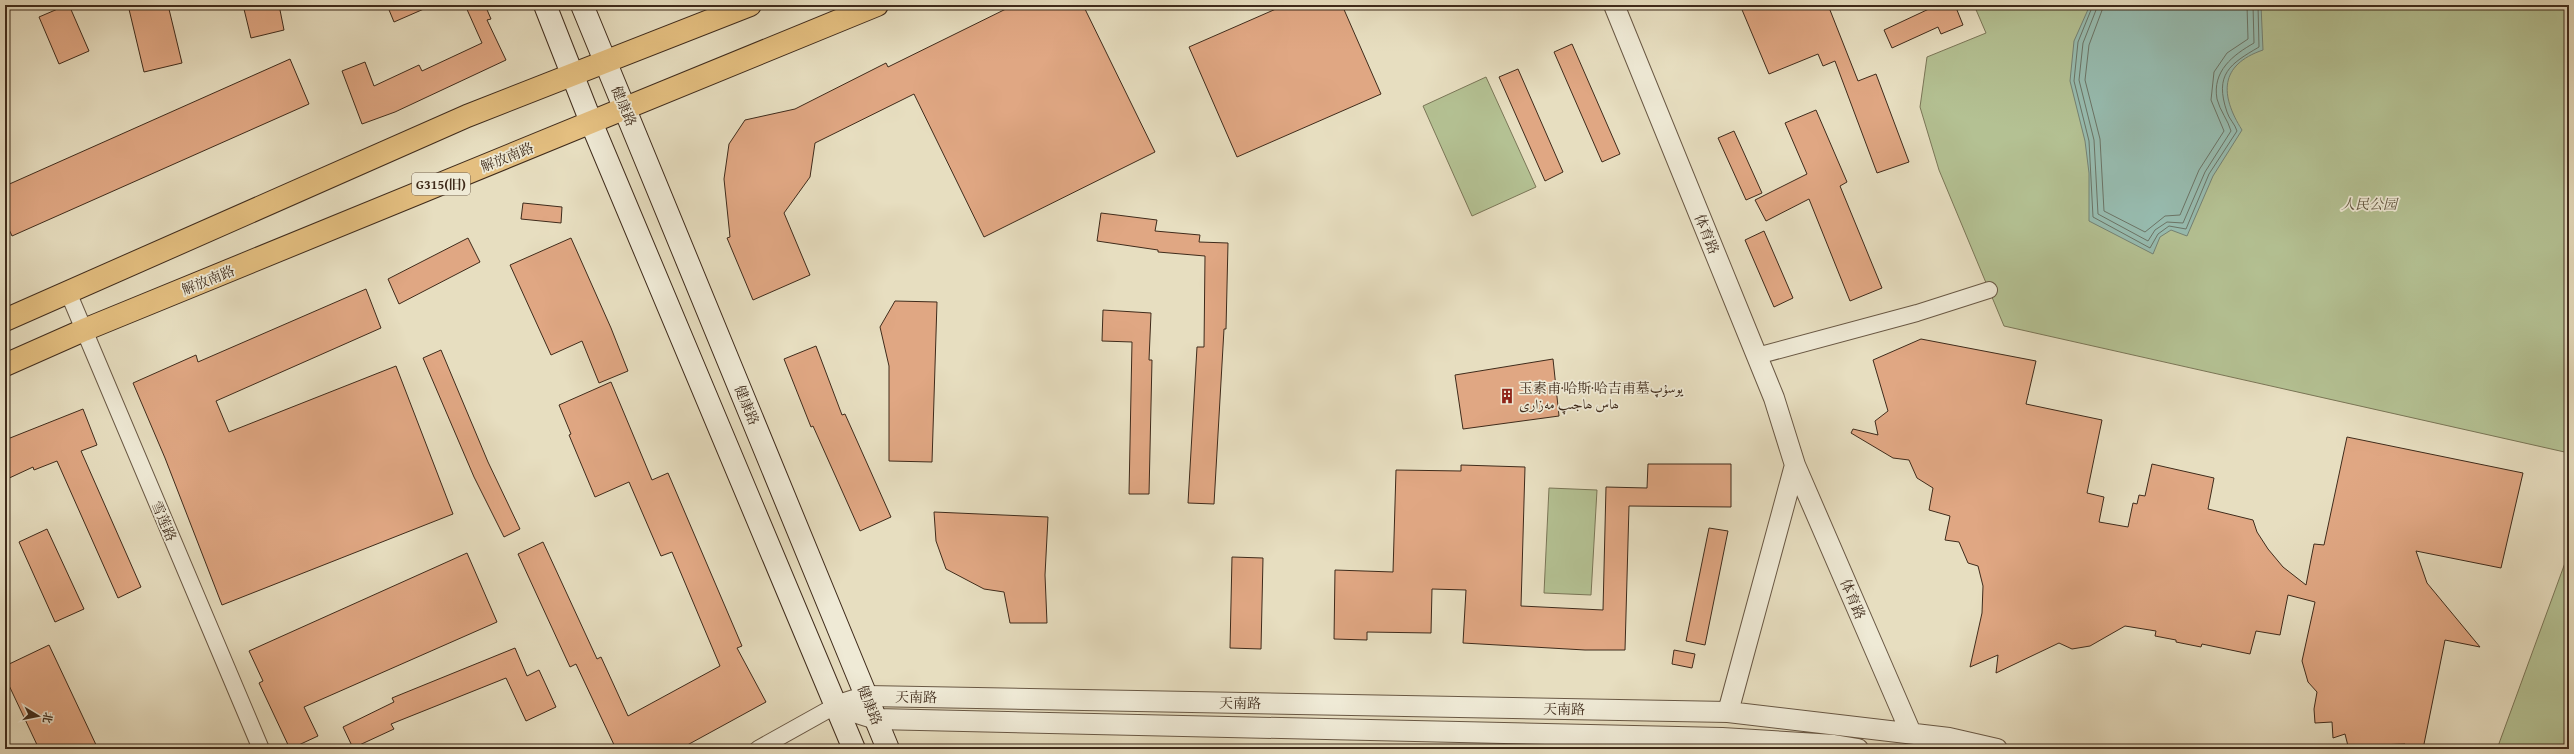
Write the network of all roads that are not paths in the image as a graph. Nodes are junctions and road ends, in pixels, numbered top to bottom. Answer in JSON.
{"nodes":[{"id":1,"x":545,"y":5,"type":"edge"},
{"id":2,"x":582,"y":5,"type":"edge"},
{"id":3,"x":750,"y":5,"type":"edge"},
{"id":4,"x":878,"y":5,"type":"edge"},
{"id":5,"x":1614,"y":5,"type":"edge"},
{"id":6,"x":605,"y":62,"type":"junction"},
{"id":7,"x":573,"y":74,"type":"junction"},
{"id":8,"x":625,"y":108,"type":"junction"},
{"id":9,"x":591,"y":122,"type":"junction"},
{"id":10,"x":1989,"y":290,"type":"dead end"},
{"id":11,"x":68,"y":292,"type":"junction"},
{"id":12,"x":5,"y":320,"type":"edge"},
{"id":13,"x":84,"y":330,"type":"junction"},
{"id":14,"x":1757,"y":356,"type":"junction"},
{"id":15,"x":5,"y":365,"type":"edge"},
{"id":16,"x":1795,"y":465,"type":"junction"},
{"id":17,"x":867,"y":696,"type":"junction"},
{"id":18,"x":835,"y":706,"type":"junction"},
{"id":19,"x":1728,"y":712,"type":"junction"},
{"id":20,"x":876,"y":719,"type":"junction"},
{"id":21,"x":1912,"y":733,"type":"junction"},
{"id":22,"x":1735,"y":744,"type":"edge"},
{"id":23,"x":261,"y":749,"type":"edge"},
{"id":24,"x":758,"y":749,"type":"edge"},
{"id":25,"x":854,"y":749,"type":"edge"},
{"id":26,"x":888,"y":749,"type":"edge"},
{"id":27,"x":1858,"y":749,"type":"edge"},
{"id":28,"x":1997,"y":749,"type":"edge"}],
"edges":[{"from":1,"to":7,"type":"main road"},
{"from":2,"to":6,"type":"main road","name":"健康路"},
{"from":3,"to":6,"type":"main road"},
{"from":4,"to":8,"type":"main road","name":"解放南路","number":"G315(旧)"},
{"from":5,"to":14,"type":"street","name":"体育路"},
{"from":6,"to":7,"type":"main road"},
{"from":6,"to":8,"type":"main road","name":"健康路"},
{"from":7,"to":9,"type":"main road"},
{"from":7,"to":11,"type":"main road"},
{"from":8,"to":9,"type":"main road","name":"解放南路","number":"G315(旧)"},
{"from":8,"to":17,"type":"main road","name":"健康路"},
{"from":9,"to":13,"type":"main road","name":"解放南路","number":"G315(旧)"},
{"from":9,"to":18,"type":"main road"},
{"from":10,"to":14,"type":"street"},
{"from":11,"to":12,"type":"main road"},
{"from":11,"to":13,"type":"street","name":"雪莲路"},
{"from":13,"to":15,"type":"main road","name":"解放南路","number":"G315(旧)"},
{"from":13,"to":23,"type":"street","name":"雪莲路"},
{"from":14,"to":16,"type":"street","name":"体育路"},
{"from":16,"to":19,"type":"street"},
{"from":16,"to":21,"type":"street","name":"体育路"},
{"from":17,"to":18,"type":"street","name":"天南路"},
{"from":17,"to":19,"type":"street","name":"天南路"},
{"from":17,"to":20,"type":"main road","name":"健康路"},
{"from":18,"to":20,"type":"street","name":"天南路"},
{"from":18,"to":24,"type":"street"},
{"from":18,"to":25,"type":"main road"},
{"from":19,"to":21,"type":"street","name":"天南路"},
{"from":20,"to":22,"type":"street","name":"天南路"},
{"from":20,"to":26,"type":"main road","name":"健康路"},
{"from":21,"to":28,"type":"street","name":"天南路"},
{"from":22,"to":27,"type":"street","name":"天南路"}]}
